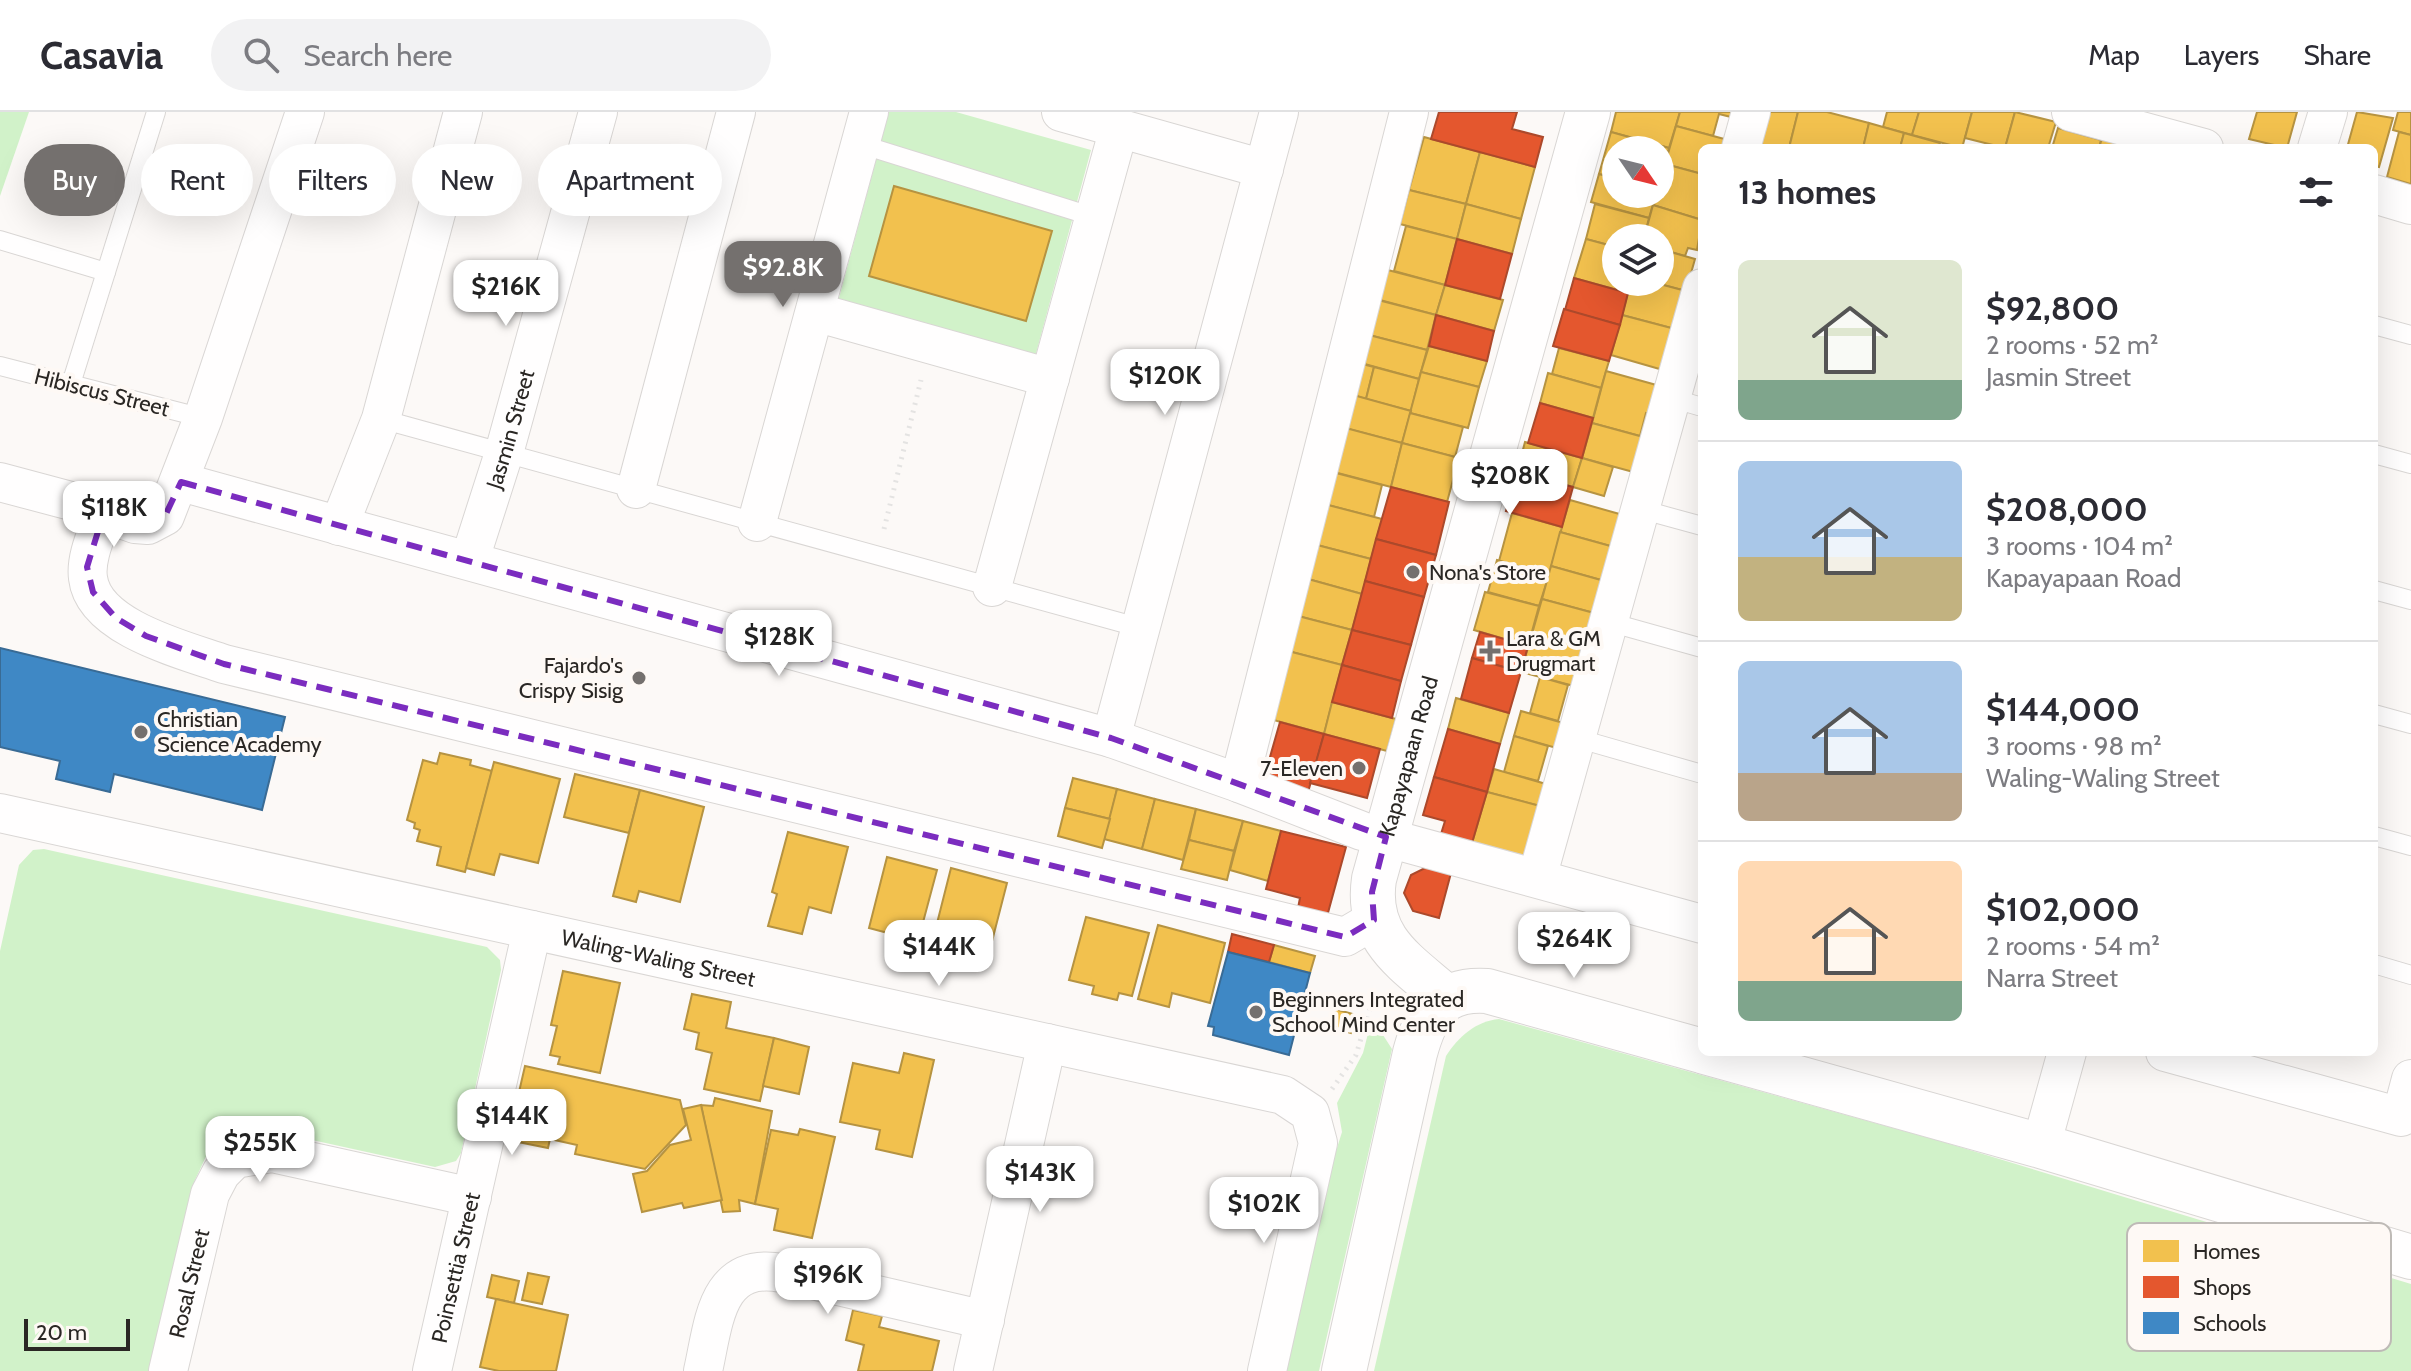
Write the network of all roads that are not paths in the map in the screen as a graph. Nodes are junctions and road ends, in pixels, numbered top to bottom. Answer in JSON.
{"nodes":[{"id":1,"x":156,"y":112,"type":"edge"},
{"id":2,"x":305,"y":112,"type":"edge"},
{"id":3,"x":463,"y":112,"type":"edge"},
{"id":4,"x":598,"y":112,"type":"edge"},
{"id":5,"x":736,"y":112,"type":"edge"},
{"id":6,"x":1061,"y":112,"type":"edge"},
{"id":7,"x":1279,"y":112,"type":"edge"},
{"id":8,"x":1409,"y":112,"type":"edge"},
{"id":9,"x":1588,"y":112,"type":"edge"},
{"id":10,"x":1751,"y":112,"type":"edge"},
{"id":11,"x":2071,"y":112,"type":"edge"},
{"id":12,"x":2328,"y":112,"type":"edge"},
{"id":13,"x":865,"y":128,"type":"edge"},
{"id":14,"x":1119,"y":128,"type":"junction"},
{"id":15,"x":1742,"y":144,"type":"edge"},
{"id":16,"x":2189,"y":144,"type":"edge"},
{"id":17,"x":2318,"y":144,"type":"edge"},
{"id":18,"x":1264,"y":169,"type":"junction"},
{"id":19,"x":2378,"y":195,"type":"edge"},
{"id":20,"x":2411,"y":205,"type":"edge"},
{"id":21,"x":1094,"y":217,"type":"junction"},
{"id":22,"x":0,"y":240,"type":"edge"},
{"id":23,"x":106,"y":272,"type":"junction"},
{"id":24,"x":815,"y":312,"type":"junction"},
{"id":25,"x":1698,"y":318,"type":"edge"},
{"id":26,"x":2378,"y":326,"type":"edge"},
{"id":27,"x":2411,"y":335,"type":"edge"},
{"id":28,"x":0,"y":366,"type":"edge"},
{"id":29,"x":1050,"y":378,"type":"junction"},
{"id":30,"x":71,"y":384,"type":"junction"},
{"id":31,"x":1687,"y":402,"type":"edge"},
{"id":32,"x":203,"y":418,"type":"junction"},
{"id":33,"x":381,"y":419,"type":"junction"},
{"id":34,"x":504,"y":453,"type":"junction"},
{"id":35,"x":2378,"y":455,"type":"edge"},
{"id":36,"x":2411,"y":464,"type":"edge"},
{"id":37,"x":0,"y":482,"type":"edge"},
{"id":38,"x":181,"y":482,"type":"junction"},
{"id":39,"x":636,"y":489,"type":"junction"},
{"id":40,"x":1640,"y":509,"type":"junction"},
{"id":41,"x":104,"y":512,"type":"junction"},
{"id":42,"x":757,"y":522,"type":"junction"},
{"id":43,"x":1698,"y":525,"type":"edge"},
{"id":44,"x":339,"y":526,"type":"junction"},
{"id":45,"x":470,"y":559,"type":"junction"},
{"id":46,"x":992,"y":587,"type":"junction"},
{"id":47,"x":2378,"y":591,"type":"edge"},
{"id":48,"x":2411,"y":600,"type":"edge"},
{"id":49,"x":1609,"y":622,"type":"junction"},
{"id":50,"x":1141,"y":628,"type":"junction"},
{"id":51,"x":1698,"y":647,"type":"edge"},
{"id":52,"x":2378,"y":715,"type":"edge"},
{"id":53,"x":2411,"y":724,"type":"edge"},
{"id":54,"x":1111,"y":738,"type":"junction"},
{"id":55,"x":1576,"y":738,"type":"junction"},
{"id":56,"x":1698,"y":773,"type":"edge"},
{"id":57,"x":1239,"y":783,"type":"junction"},
{"id":58,"x":0,"y":813,"type":"edge"},
{"id":59,"x":1386,"y":837,"type":"junction"},
{"id":60,"x":2378,"y":837,"type":"edge"},
{"id":61,"x":2411,"y":846,"type":"edge"},
{"id":62,"x":1537,"y":878,"type":"junction"},
{"id":63,"x":1374,"y":920,"type":"junction"},
{"id":64,"x":1698,"y":923,"type":"edge"},
{"id":65,"x":532,"y":930,"type":"junction"},
{"id":66,"x":2378,"y":965,"type":"edge"},
{"id":67,"x":2411,"y":975,"type":"edge"},
{"id":68,"x":1446,"y":997,"type":"junction"},
{"id":69,"x":1047,"y":1043,"type":"junction"},
{"id":70,"x":1698,"y":1050,"type":"edge"},
{"id":71,"x":1718,"y":1056,"type":"edge"},
{"id":72,"x":2066,"y":1056,"type":"edge"},
{"id":73,"x":2180,"y":1056,"type":"edge"},
{"id":74,"x":2411,"y":1079,"type":"edge"},
{"id":75,"x":2041,"y":1146,"type":"junction"},
{"id":76,"x":472,"y":1197,"type":"junction"},
{"id":77,"x":2298,"y":1223,"type":"edge"},
{"id":78,"x":2391,"y":1251,"type":"edge"},
{"id":79,"x":2411,"y":1257,"type":"edge"},
{"id":80,"x":985,"y":1320,"type":"junction"},
{"id":81,"x":168,"y":1371,"type":"edge"},
{"id":82,"x":432,"y":1371,"type":"edge"},
{"id":83,"x":703,"y":1371,"type":"edge"},
{"id":84,"x":973,"y":1371,"type":"edge"},
{"id":85,"x":1267,"y":1371,"type":"edge"},
{"id":86,"x":1344,"y":1371,"type":"edge"}],
"edges":[{"from":1,"to":23,"type":"lane"},
{"from":2,"to":32,"type":"street"},
{"from":3,"to":33,"type":"street"},
{"from":4,"to":34,"type":"street","name":"Jasmin Street"},
{"from":5,"to":39,"type":"street"},
{"from":6,"to":14,"type":"street"},
{"from":7,"to":18,"type":"street"},
{"from":8,"to":57,"type":"street"},
{"from":9,"to":59,"type":"street","name":"Kapayapaan Road"},
{"from":10,"to":15,"type":"street"},
{"from":11,"to":16,"type":"street"},
{"from":12,"to":17,"type":"street"},
{"from":13,"to":21,"type":"lane"},
{"from":13,"to":24,"type":"street"},
{"from":14,"to":18,"type":"street"},
{"from":14,"to":21,"type":"street"},
{"from":18,"to":50,"type":"street"},
{"from":19,"to":20,"type":"street"},
{"from":21,"to":29,"type":"street"},
{"from":22,"to":23,"type":"lane"},
{"from":23,"to":30,"type":"lane"},
{"from":24,"to":29,"type":"street"},
{"from":24,"to":42,"type":"street"},
{"from":25,"to":31,"type":"street"},
{"from":26,"to":27,"type":"lane"},
{"from":28,"to":30,"type":"lane","name":"Hibiscus Street"},
{"from":29,"to":46,"type":"street"},
{"from":30,"to":32,"type":"lane","name":"Hibiscus Street"},
{"from":31,"to":40,"type":"street"},
{"from":32,"to":38,"type":"street"},
{"from":33,"to":34,"type":"lane"},
{"from":33,"to":44,"type":"street"},
{"from":34,"to":39,"type":"lane"},
{"from":34,"to":45,"type":"street","name":"Jasmin Street"},
{"from":35,"to":36,"type":"lane"},
{"from":37,"to":41,"type":"street"},
{"from":38,"to":41,"type":"street"},
{"from":38,"to":44,"type":"street"},
{"from":39,"to":42,"type":"lane"},
{"from":40,"to":43,"type":"lane"},
{"from":40,"to":49,"type":"street"},
{"from":41,"to":63,"type":"street"},
{"from":42,"to":46,"type":"lane"},
{"from":44,"to":45,"type":"street"},
{"from":45,"to":54,"type":"street"},
{"from":46,"to":50,"type":"lane"},
{"from":47,"to":48,"type":"lane"},
{"from":49,"to":51,"type":"lane"},
{"from":49,"to":55,"type":"street"},
{"from":50,"to":54,"type":"street"},
{"from":52,"to":53,"type":"lane"},
{"from":54,"to":57,"type":"street"},
{"from":55,"to":56,"type":"lane"},
{"from":55,"to":62,"type":"street"},
{"from":57,"to":59,"type":"street"},
{"from":58,"to":65,"type":"street","name":"Waling-Waling Street"},
{"from":59,"to":62,"type":"street"},
{"from":59,"to":63,"type":"street","name":"Kapayapaan Road"},
{"from":60,"to":61,"type":"lane"},
{"from":62,"to":64,"type":"street"},
{"from":63,"to":68,"type":"street"},
{"from":65,"to":69,"type":"street","name":"Waling-Waling Street"},
{"from":65,"to":76,"type":"street","name":"Poinsettia Street"},
{"from":66,"to":67,"type":"lane"},
{"from":68,"to":70,"type":"street"},
{"from":68,"to":86,"type":"street"},
{"from":69,"to":80,"type":"street"},
{"from":69,"to":85,"type":"street","name":"Waling-Waling Street"},
{"from":71,"to":75,"type":"street"},
{"from":72,"to":75,"type":"street"},
{"from":73,"to":74,"type":"street"},
{"from":75,"to":77,"type":"street"},
{"from":76,"to":81,"type":"street","name":"Rosal Street"},
{"from":76,"to":82,"type":"street","name":"Poinsettia Street"},
{"from":78,"to":79,"type":"street"},
{"from":80,"to":83,"type":"street"},
{"from":80,"to":84,"type":"street"}]}
